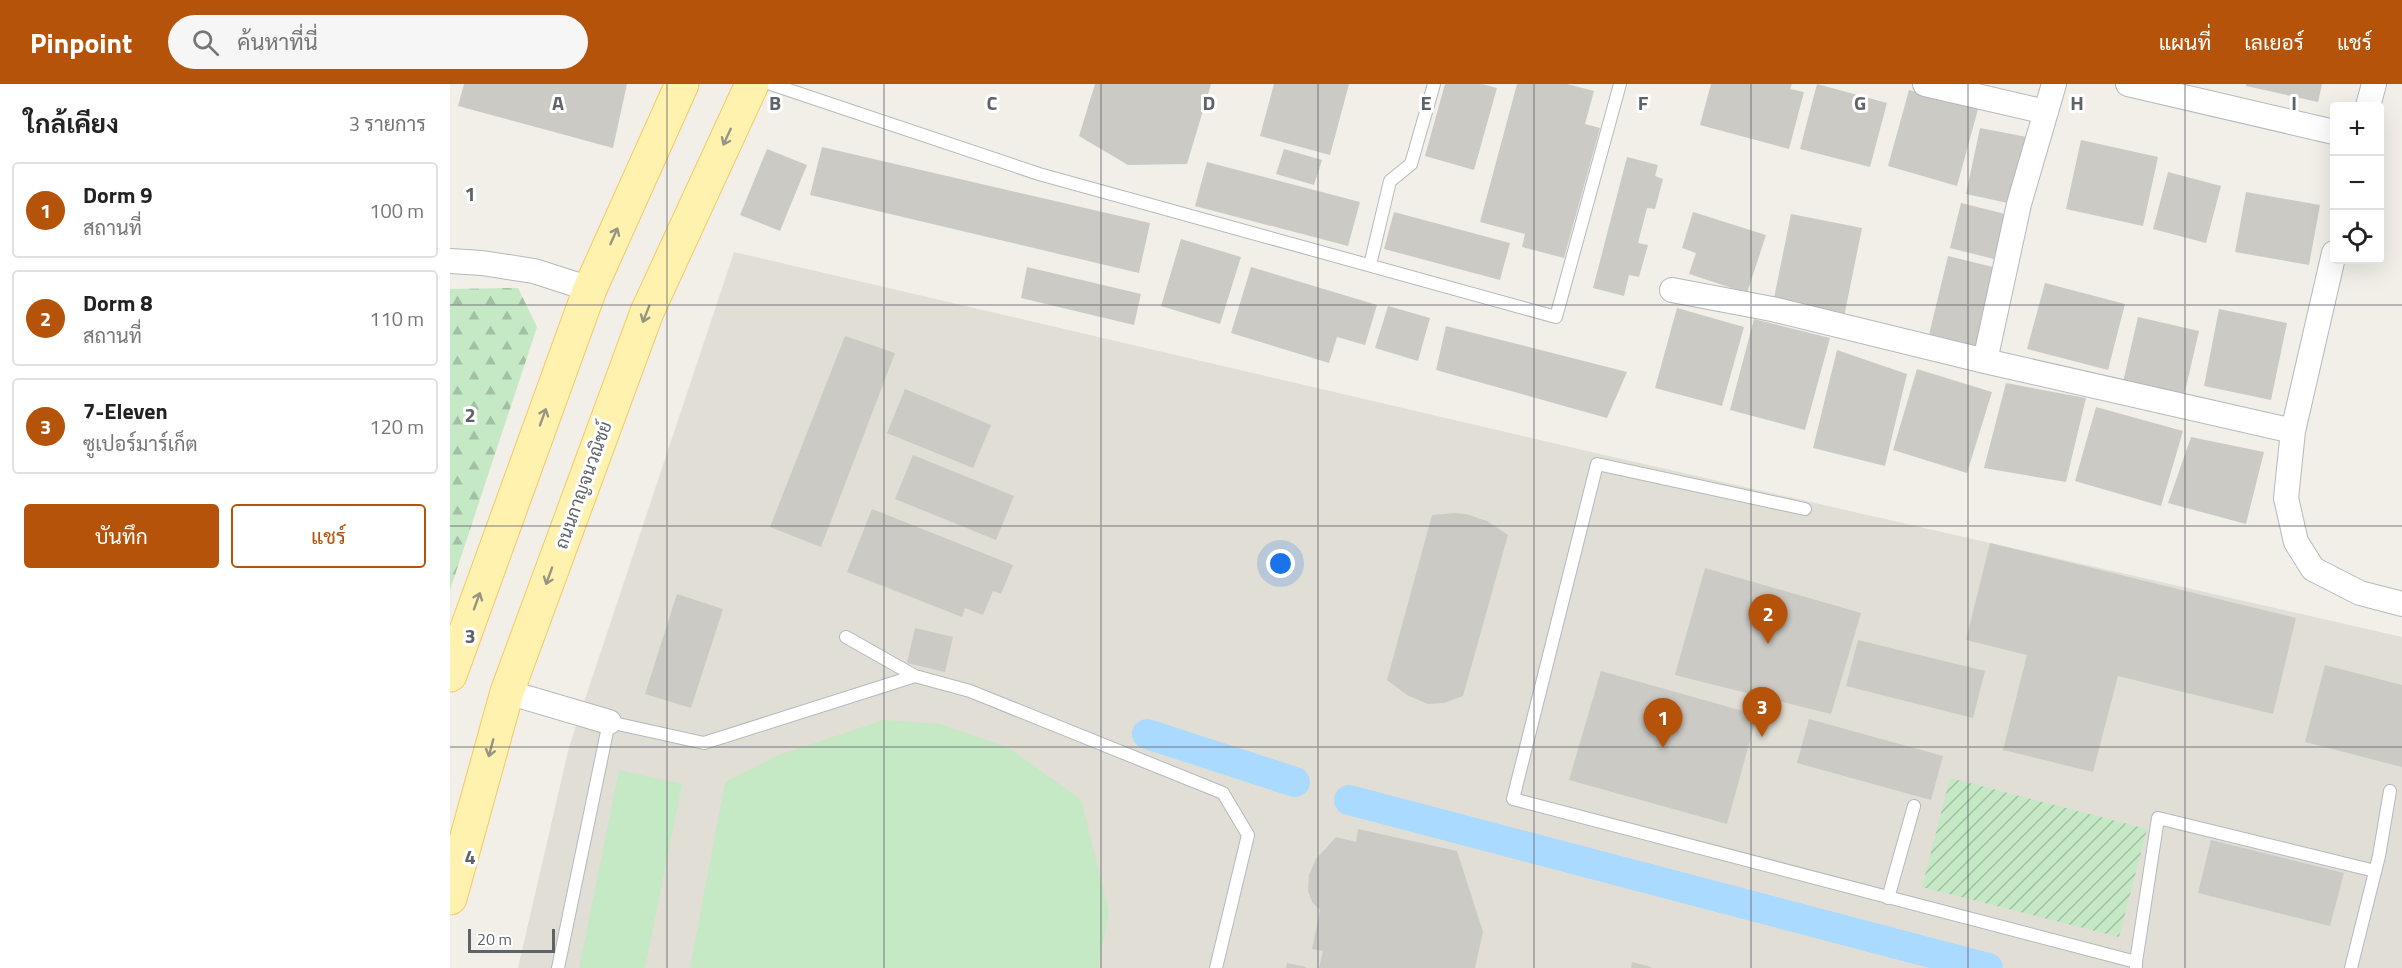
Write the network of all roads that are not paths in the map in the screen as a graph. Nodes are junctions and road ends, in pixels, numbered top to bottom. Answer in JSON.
{"nodes":[{"id":1,"x":682,"y":84,"type":"edge"},
{"id":2,"x":752,"y":84,"type":"edge"},
{"id":3,"x":771,"y":84,"type":"edge"},
{"id":4,"x":1434,"y":84,"type":"edge"},
{"id":5,"x":1620,"y":84,"type":"edge"},
{"id":6,"x":1925,"y":84,"type":"edge"},
{"id":7,"x":2054,"y":84,"type":"edge"},
{"id":8,"x":2128,"y":84,"type":"edge"},
{"id":9,"x":2374,"y":84,"type":"edge"},
{"id":10,"x":2369,"y":102,"type":"edge"},
{"id":11,"x":2046,"y":112,"type":"junction"},
{"id":12,"x":2330,"y":131,"type":"edge"},
{"id":13,"x":450,"y":261,"type":"edge"},
{"id":14,"x":2331,"y":264,"type":"edge"},
{"id":15,"x":1370,"y":265,"type":"junction"},
{"id":16,"x":590,"y":289,"type":"junction"},
{"id":17,"x":1672,"y":290,"type":"dead end"},
{"id":18,"x":1985,"y":361,"type":"junction"},
{"id":19,"x":2293,"y":431,"type":"junction"},
{"id":20,"x":1805,"y":509,"type":"dead end"},
{"id":21,"x":2402,"y":604,"type":"edge"},
{"id":22,"x":846,"y":638,"type":"dead end"},
{"id":23,"x":450,"y":675,"type":"edge"},
{"id":24,"x":915,"y":676,"type":"junction"},
{"id":25,"x":507,"y":692,"type":"junction"},
{"id":26,"x":609,"y":722,"type":"junction"},
{"id":27,"x":2390,"y":791,"type":"dead end"},
{"id":28,"x":1914,"y":806,"type":"dead end"},
{"id":29,"x":2375,"y":871,"type":"junction"},
{"id":30,"x":450,"y":898,"type":"edge"},
{"id":31,"x":1888,"y":898,"type":"junction"},
{"id":32,"x":2136,"y":965,"type":"edge"},
{"id":33,"x":558,"y":968,"type":"edge"},
{"id":34,"x":1216,"y":968,"type":"edge"},
{"id":35,"x":2351,"y":968,"type":"edge"}],
"edges":[{"from":16,"to":1,"type":"main road","one_way":true},
{"from":2,"to":25,"type":"main road","name":"ถนนกาญจนวณิชย์","one_way":true},
{"from":3,"to":15,"type":"lane"},
{"from":4,"to":15,"type":"lane"},
{"from":5,"to":15,"type":"lane"},
{"from":6,"to":11,"type":"street"},
{"from":7,"to":11,"type":"street"},
{"from":8,"to":12,"type":"street"},
{"from":9,"to":10,"type":"street"},
{"from":11,"to":18,"type":"street"},
{"from":13,"to":16,"type":"street"},
{"from":14,"to":19,"type":"street"},
{"from":23,"to":16,"type":"main road","one_way":true},
{"from":17,"to":18,"type":"street"},
{"from":18,"to":19,"type":"street"},
{"from":19,"to":21,"type":"street"},
{"from":20,"to":31,"type":"lane"},
{"from":22,"to":24,"type":"lane"},
{"from":24,"to":26,"type":"lane"},
{"from":24,"to":34,"type":"lane"},
{"from":25,"to":26,"type":"street"},
{"from":25,"to":30,"type":"main road","name":"ถนนกาญจนวณิชย์","one_way":true},
{"from":26,"to":33,"type":"lane"},
{"from":27,"to":29,"type":"lane"},
{"from":28,"to":31,"type":"lane"},
{"from":29,"to":32,"type":"lane"},
{"from":29,"to":35,"type":"lane"},
{"from":31,"to":32,"type":"lane"}]}
